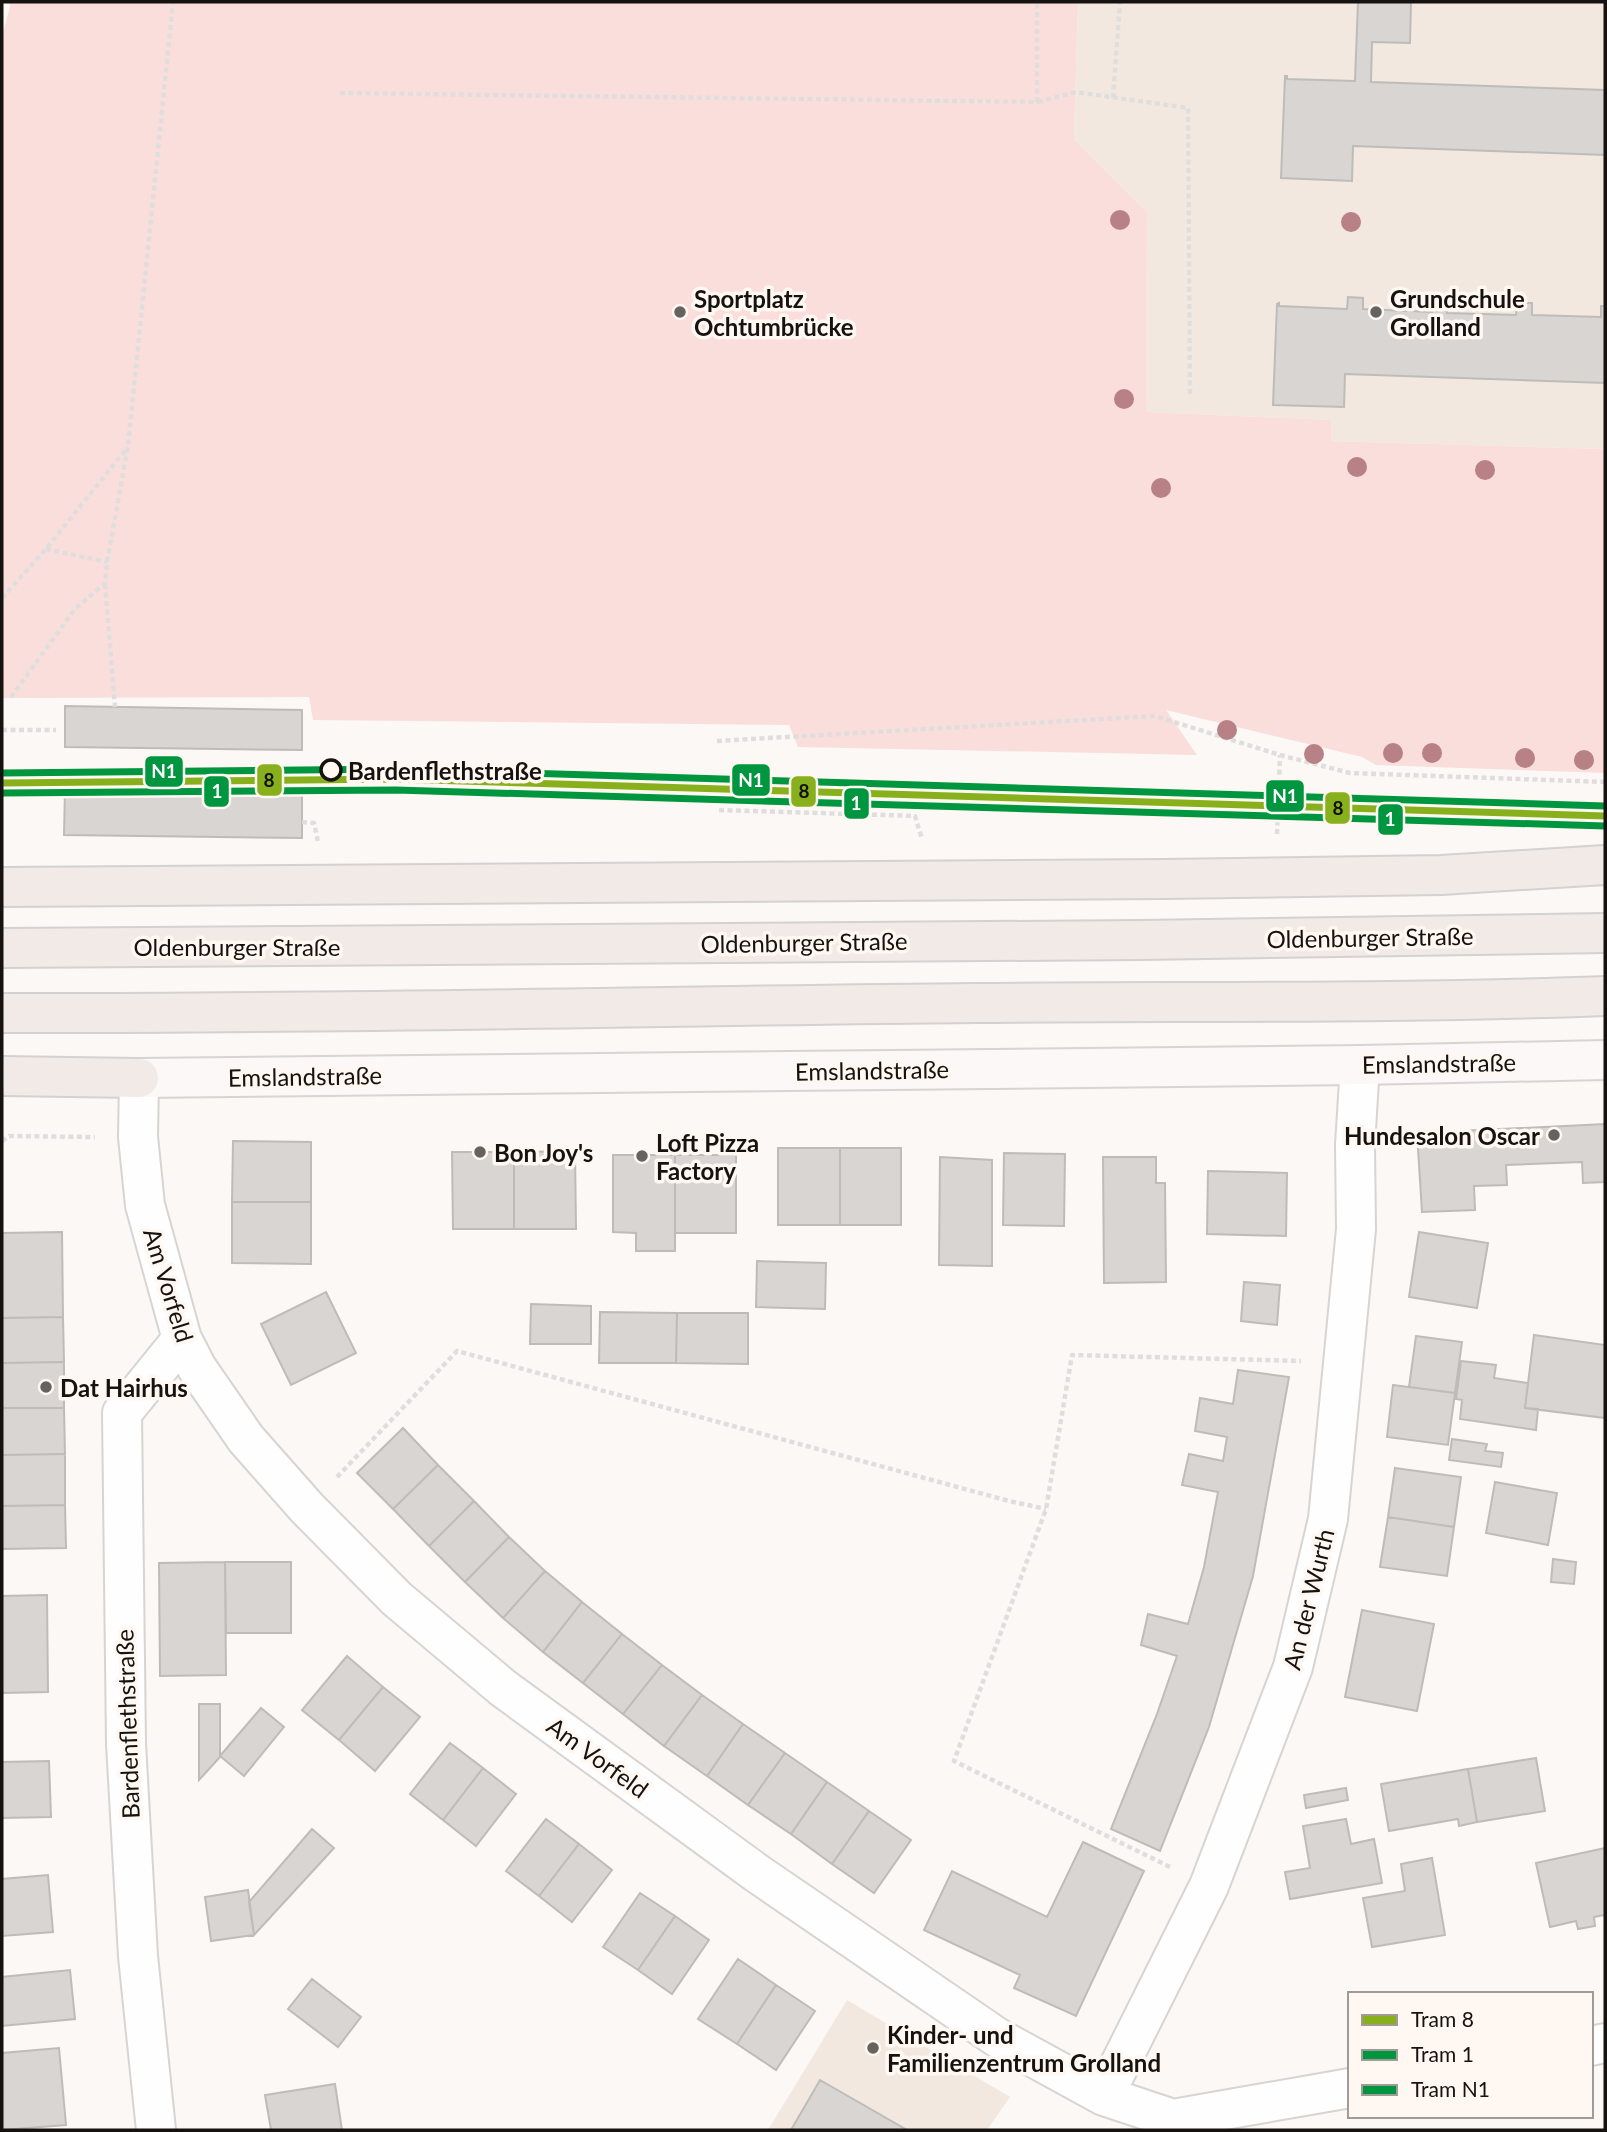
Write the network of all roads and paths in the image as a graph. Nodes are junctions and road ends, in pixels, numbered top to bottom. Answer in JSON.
{"nodes":[{"id":1,"x":173,"y":2,"type":"edge"},
{"id":2,"x":1037,"y":2,"type":"edge"},
{"id":3,"x":1120,"y":2,"type":"edge"},
{"id":4,"x":340,"y":93,"type":"dead end"},
{"id":5,"x":1113,"y":98,"type":"junction"},
{"id":6,"x":1037,"y":102,"type":"junction"},
{"id":7,"x":1189,"y":395,"type":"dead end"},
{"id":8,"x":128,"y":446,"type":"junction"},
{"id":9,"x":46,"y":549,"type":"junction"},
{"id":10,"x":107,"y":562,"type":"junction"},
{"id":11,"x":105,"y":583,"type":"junction"},
{"id":12,"x":2,"y":598,"type":"edge"},
{"id":13,"x":11,"y":697,"type":"dead end"},
{"id":14,"x":116,"y":707,"type":"dead end"},
{"id":15,"x":2,"y":730,"type":"edge"},
{"id":16,"x":56,"y":730,"type":"dead end"},
{"id":17,"x":717,"y":741,"type":"dead end"},
{"id":18,"x":1280,"y":755,"type":"junction"},
{"id":19,"x":1605,"y":782,"type":"edge"},
{"id":20,"x":719,"y":810,"type":"dead end"},
{"id":21,"x":302,"y":822,"type":"dead end"},
{"id":22,"x":1276,"y":841,"type":"dead end"},
{"id":23,"x":924,"y":847,"type":"dead end"},
{"id":24,"x":319,"y":850,"type":"dead end"},
{"id":25,"x":1605,"y":865,"type":"edge"},
{"id":26,"x":2,"y":887,"type":"edge"},
{"id":27,"x":1591,"y":934,"type":"edge"},
{"id":28,"x":2,"y":948,"type":"edge"},
{"id":29,"x":1592,"y":997,"type":"edge"},
{"id":30,"x":2,"y":1013,"type":"edge"},
{"id":31,"x":1605,"y":1060,"type":"edge"},
{"id":32,"x":1360,"y":1065,"type":"junction"},
{"id":33,"x":2,"y":1076,"type":"edge"},
{"id":34,"x":139,"y":1078,"type":"junction"},
{"id":35,"x":78,"y":1136,"type":"dead end"},
{"id":36,"x":2,"y":1141,"type":"edge"},
{"id":37,"x":182,"y":1339,"type":"junction"},
{"id":38,"x":1343,"y":1362,"type":"junction"},
{"id":39,"x":307,"y":1508,"type":"junction"},
{"id":40,"x":1046,"y":1508,"type":"junction"},
{"id":41,"x":1209,"y":1886,"type":"junction"},
{"id":42,"x":1348,"y":2088,"type":"edge"},
{"id":43,"x":1104,"y":2096,"type":"junction"},
{"id":44,"x":156,"y":2130,"type":"edge"}],
"edges":[{"from":1,"to":8,"type":"path"},
{"from":2,"to":6,"type":"path"},
{"from":3,"to":5,"type":"path"},
{"from":4,"to":6,"type":"path"},
{"from":5,"to":6,"type":"path"},
{"from":5,"to":7,"type":"path"},
{"from":8,"to":9,"type":"path"},
{"from":8,"to":10,"type":"path"},
{"from":9,"to":10,"type":"path"},
{"from":9,"to":12,"type":"path"},
{"from":10,"to":11,"type":"path"},
{"from":11,"to":13,"type":"path"},
{"from":11,"to":14,"type":"path"},
{"from":15,"to":16,"type":"path"},
{"from":17,"to":18,"type":"path"},
{"from":18,"to":19,"type":"path"},
{"from":18,"to":22,"type":"path"},
{"from":20,"to":23,"type":"path"},
{"from":21,"to":24,"type":"path"},
{"from":25,"to":26,"type":"highway"},
{"from":27,"to":28,"type":"highway","name":"Oldenburger Straße"},
{"from":29,"to":30,"type":"highway"},
{"from":31,"to":32,"type":"street","name":"Emslandstraße"},
{"from":32,"to":34,"type":"street","name":"Emslandstraße"},
{"from":32,"to":38,"type":"street","name":"An der Wurth"},
{"from":33,"to":34,"type":"highway"},
{"from":34,"to":37,"type":"street","name":"Am Vorfeld"},
{"from":35,"to":36,"type":"path"},
{"from":37,"to":39,"type":"street","name":"Am Vorfeld"},
{"from":37,"to":44,"type":"street","name":"Bardenflethstraße"},
{"from":38,"to":40,"type":"path"},
{"from":38,"to":41,"type":"street","name":"An der Wurth"},
{"from":39,"to":40,"type":"path"},
{"from":39,"to":43,"type":"street","name":"Am Vorfeld"},
{"from":40,"to":41,"type":"path"},
{"from":41,"to":43,"type":"street","name":"An der Wurth"},
{"from":42,"to":43,"type":"street","name":"Am Vorfeld"}]}
